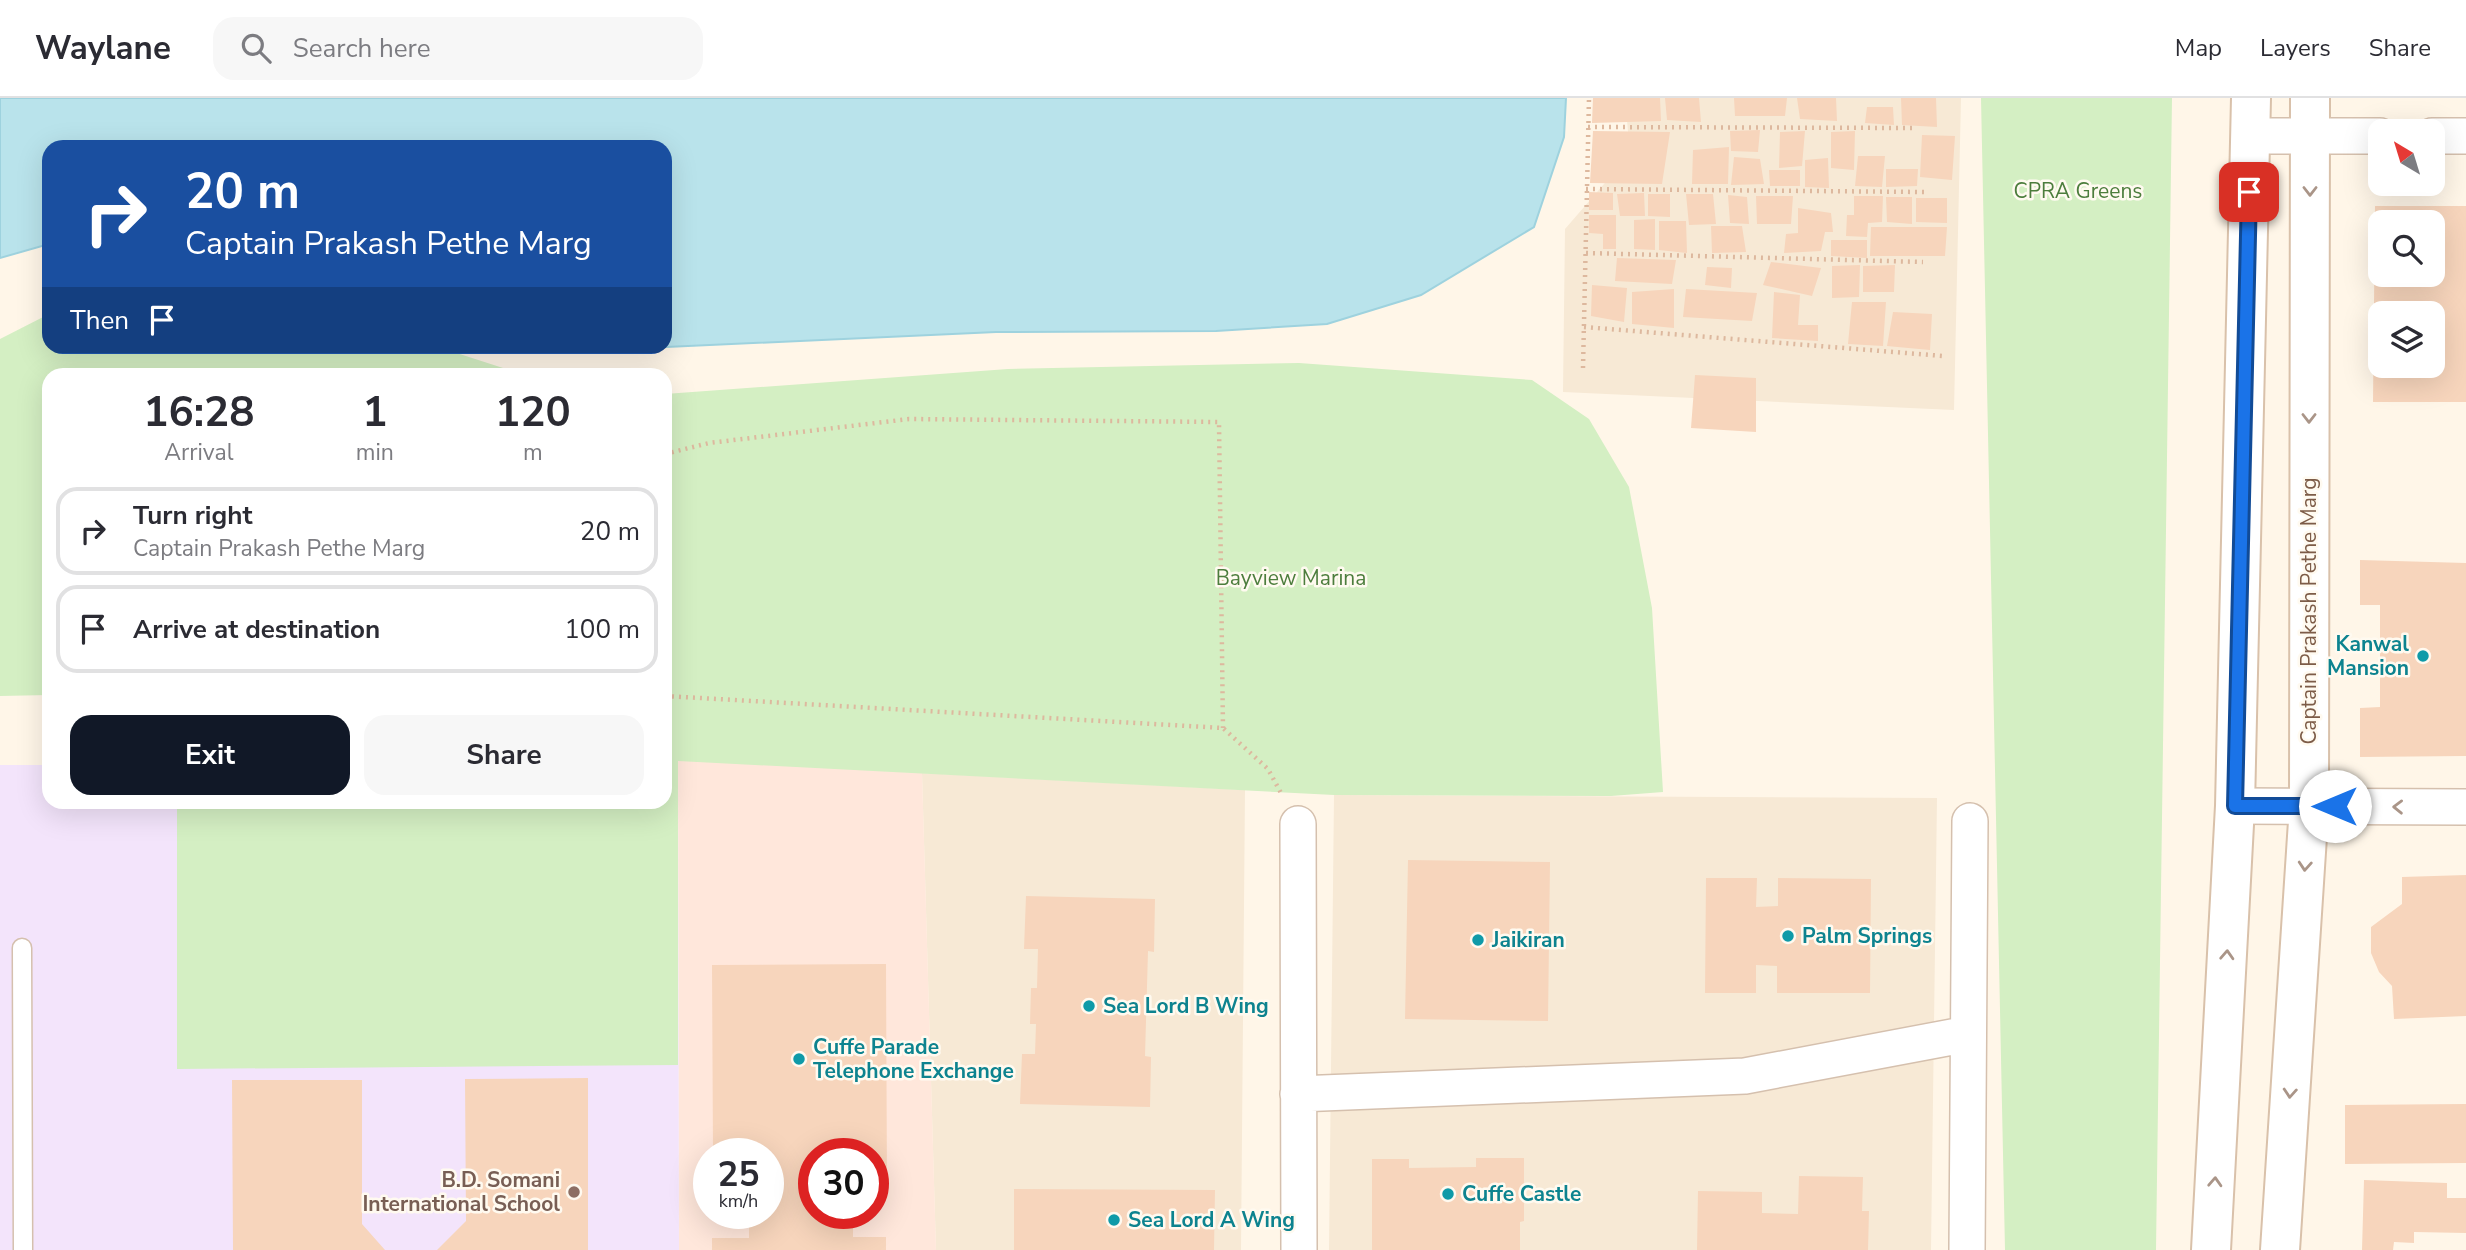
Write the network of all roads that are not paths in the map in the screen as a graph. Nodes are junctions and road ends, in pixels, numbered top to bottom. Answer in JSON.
{"nodes":[{"id":1,"x":2251,"y":98,"type":"edge"},
{"id":2,"x":2310,"y":98,"type":"edge"},
{"id":3,"x":2310,"y":135,"type":"junction"},
{"id":4,"x":2250,"y":136,"type":"junction"},
{"id":5,"x":2368,"y":136,"type":"edge"},
{"id":6,"x":2445,"y":136,"type":"edge"},
{"id":7,"x":2466,"y":136,"type":"edge"},
{"id":8,"x":2235,"y":806,"type":"junction"},
{"id":9,"x":2309,"y":806,"type":"junction"},
{"id":10,"x":2466,"y":807,"type":"edge"},
{"id":11,"x":1970,"y":821,"type":"dead end"},
{"id":12,"x":1298,"y":824,"type":"road end"},
{"id":13,"x":22,"y":948,"type":"dead end"},
{"id":14,"x":1968,"y":1034,"type":"junction"},
{"id":15,"x":1298,"y":1094,"type":"junction"},
{"id":16,"x":23,"y":1250,"type":"edge"},
{"id":17,"x":1298,"y":1250,"type":"edge"},
{"id":18,"x":1967,"y":1250,"type":"edge"},
{"id":19,"x":2211,"y":1250,"type":"edge"},
{"id":20,"x":2280,"y":1250,"type":"edge"}],
"edges":[{"from":1,"to":4,"type":"main road"},
{"from":2,"to":3,"type":"main road","name":"Captain Prakash Pethe Marg"},
{"from":3,"to":4,"type":"street"},
{"from":3,"to":5,"type":"street"},
{"from":3,"to":9,"type":"main road","name":"Captain Prakash Pethe Marg","one_way":true},
{"from":4,"to":8,"type":"main road"},
{"from":6,"to":7,"type":"street"},
{"from":8,"to":9,"type":"street"},
{"from":19,"to":8,"type":"main road","one_way":true},
{"from":10,"to":9,"type":"street","one_way":true},
{"from":9,"to":20,"type":"main road","name":"Captain Prakash Pethe Marg","one_way":true},
{"from":11,"to":14,"type":"street"},
{"from":12,"to":15,"type":"street"},
{"from":13,"to":16,"type":"lane"},
{"from":14,"to":15,"type":"street"},
{"from":14,"to":18,"type":"street"},
{"from":15,"to":17,"type":"street"}]}
